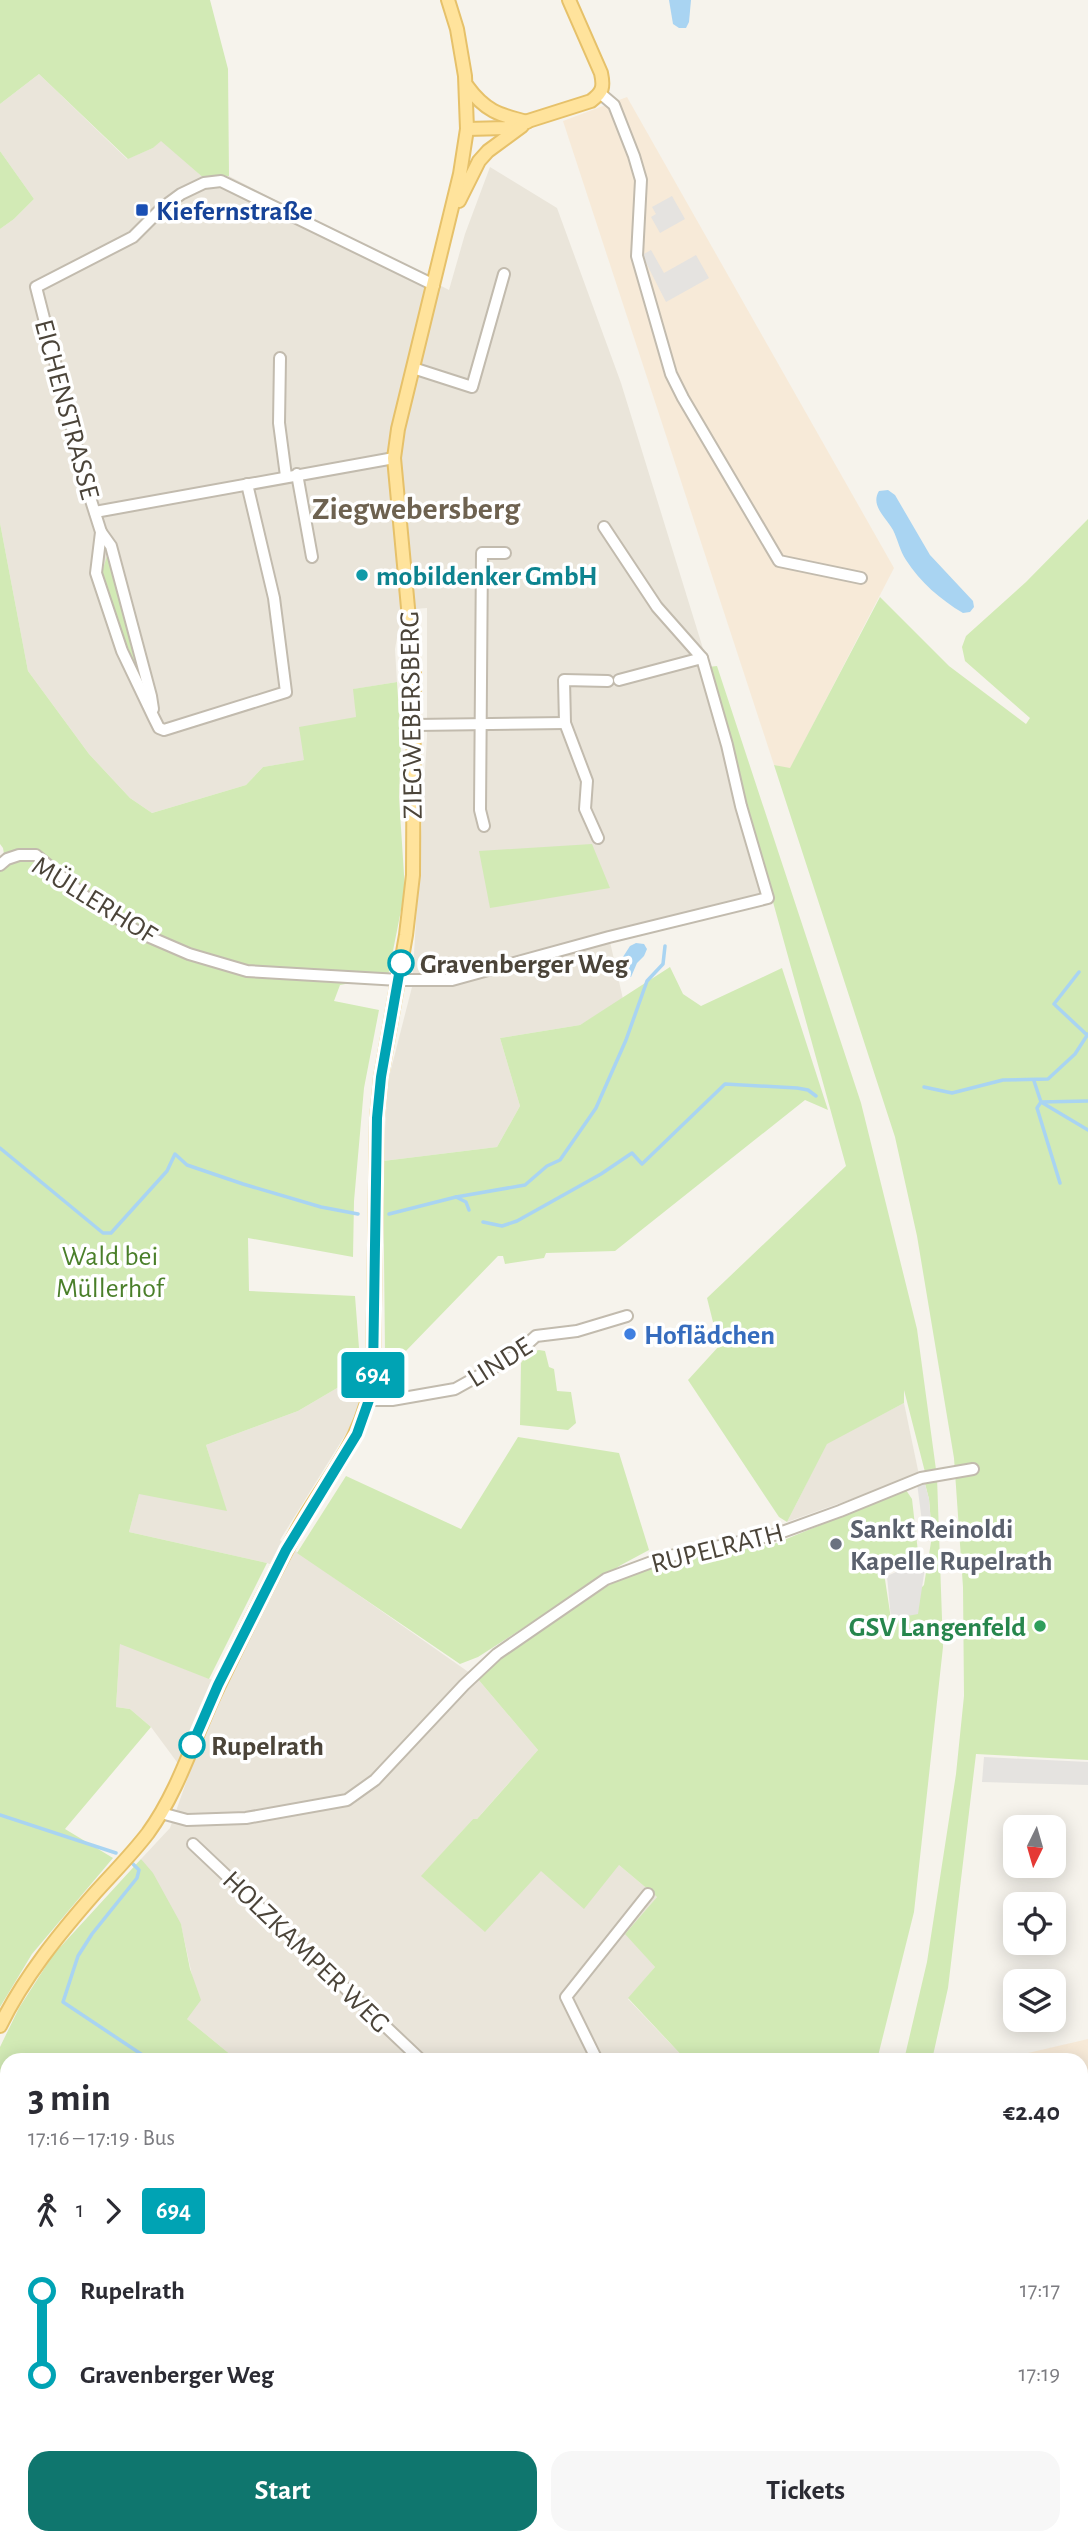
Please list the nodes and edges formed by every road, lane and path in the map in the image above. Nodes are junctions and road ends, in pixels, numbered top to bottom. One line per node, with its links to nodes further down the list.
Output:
1 (448, 0): 3 (main road, ZIEGWEBERSBERG)
2 (569, 0): 4 (main road)
3 (467, 86): 5 (main road); 6 (main road, ZIEGWEBERSBERG)
4 (596, 98): 5 (main road); 20 (street)
5 (528, 122): 6 (main road); 7 (main road)
6 (467, 129): 7 (main road, ZIEGWEBERSBERG)
7 (449, 222): 9 (main road, ZIEGWEBERSBERG)
8 (505, 274): 11 (street)
9 (434, 285): 11 (main road, ZIEGWEBERSBERG); 15 (street, EICHENSTRASSE)
10 (280, 358): 13 (street)
11 (413, 368): 12 (main road, ZIEGWEBERSBERG)
12 (394, 458): 13 (street); 24 (main road, ZIEGWEBERSBERG)
13 (291, 475): 14 (street); 19 (street)
14 (247, 484): 15 (street); 22 (street, EICHENSTRASSE)
15 (95, 512): 17 (street, EICHENSTRASSE)
16 (604, 527): 21 (street)
17 (101, 532): 22 (street, EICHENSTRASSE); 22 (street, EICHENSTRASSE)
18 (505, 553): 25 (street)
19 (312, 557)
20 (861, 578)
21 (702, 658): 23 (street); 29 (street)
22 (154, 718)
23 (565, 723): 25 (street); 27 (street)
24 (415, 724): 25 (street); 29 (main road, ZIEGWEBERSBERG)
25 (480, 724): 26 (street)
26 (484, 826)
27 (598, 838)
28 (0, 865): 29 (street, MÜLLERHOF)
29 (399, 980): 31 (main road, ZIEGWEBERSBERG)
30 (627, 1317): 31 (street, LINDE)
31 (369, 1400): 33 (main road, ZIEGWEBERSBERG)
32 (973, 1469): 33 (street, RUPELRATH)
33 (161, 1813): 36 (main road, ZIEGWEBERSBERG)
34 (193, 1844): 37 (street, HOLZKAMPER WEG)
35 (648, 1894): 38 (street)
36 (0, 2026)
37 (414, 2053)
38 (594, 2053)

